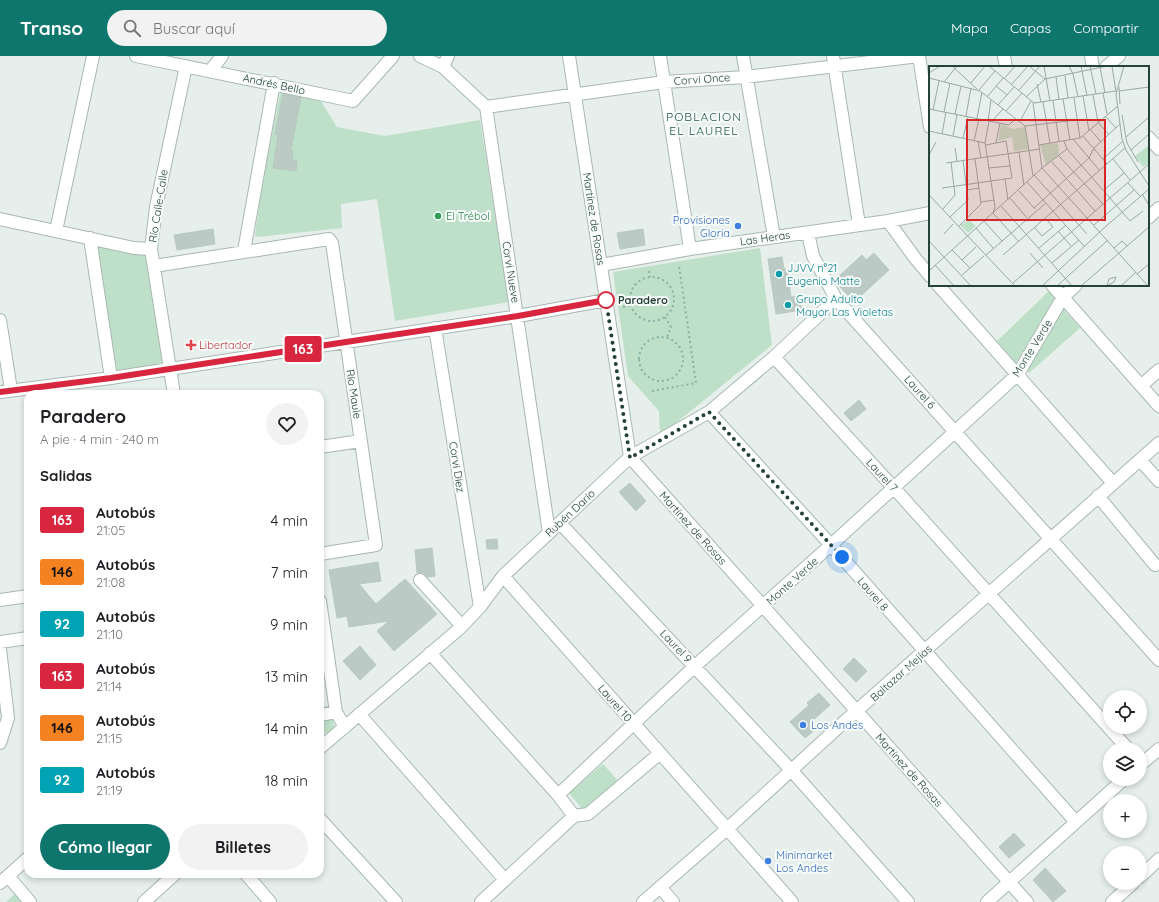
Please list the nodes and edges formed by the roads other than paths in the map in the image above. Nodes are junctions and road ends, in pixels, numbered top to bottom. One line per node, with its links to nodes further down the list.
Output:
1 (93, 56): 35 (street)
2 (136, 56): 13 (street, Andrés Bello)
3 (222, 56): 20 (street)
4 (393, 56): 23 (street, Andrés Bello)
5 (420, 56): 14 (street)
6 (569, 56): 24 (street, Martínez de Rosas)
7 (660, 56): 22 (street)
8 (743, 56): 21 (street)
9 (919, 56): 15 (street, Corvi Once); 26 (street)
10 (1004, 56): 17 (street)
11 (1091, 56): 18 (street)
12 (1119, 56): 19 (street)
13 (171, 59): 16 (street, Andrés Bello)
14 (446, 61): 25 (street)
15 (834, 62): 21 (street, Corvi Once); 34 (street)
16 (186, 66): 20 (street, Andrés Bello); 39 (street, Río Calle-Calle)
17 (1006, 66)
18 (1093, 66)
19 (1107, 66)
20 (210, 71): 23 (street, Andrés Bello)
21 (746, 77): 22 (street, Corvi Once); 37 (street)
22 (664, 82): 24 (street, Corvi Once); 40 (street)
23 (274, 83): 41 (street)
24 (575, 94): 25 (street, Corvi Once); 42 (street, Martínez de Rosas)
25 (486, 107): 51 (street, Corvi Nueve)
26 (929, 121)
27 (1149, 138): 28 (street)
28 (1159, 149)
29 (1159, 208): 31 (street)
30 (929, 213): 33 (street, Las Heras)
31 (1149, 217)
32 (0, 219): 35 (street)
33 (888, 221): 34 (street, Las Heras); 44 (street)
34 (859, 225): 36 (street, Las Heras)
35 (56, 231): 38 (street)
36 (808, 233): 37 (street, Las Heras); 49 (street, Laurel 6)
37 (774, 237): 40 (street, Las Heras)
38 (90, 238): 39 (street); 59 (street)
39 (151, 250): 43 (street, Río Calle-Calle)
40 (690, 250): 42 (street, Las Heras)
41 (244, 251): 43 (street); 54 (street, Río Maule)
42 (601, 265): 50 (street, Martínez de Rosas)
43 (154, 266): 56 (street, Río Calle-Calle)
44 (929, 275)
45 (939, 286): 58 (street)
46 (1053, 286): 48 (street)
47 (1075, 286): 48 (street, Monte Verde)
48 (1063, 297): 58 (street, Monte Verde); 60 (street)
49 (836, 298): 55 (street, Rubén Darío); 68 (street, Laurel 6)
50 (606, 300): 51 (street); 72 (street, Martínez de Rosas)
51 (518, 316): 53 (street); 79 (street, Corvi Nueve)
52 (0, 320): 65 (street)
53 (435, 328): 54 (street); 90 (street, Corvi Diez)
54 (346, 342): 56 (street); 69 (street, Río Maule)
55 (774, 357): 67 (street, Rubén Darío); 76 (street, Laurel 7)
56 (170, 368): 59 (street); 64 (street, Río Calle-Calle)
57 (1159, 370): 60 (street)
58 (1018, 374): 68 (street, Monte Verde); 75 (street)
59 (111, 378): 61 (street)
60 (1142, 385): 66 (street)
61 (63, 389): 63 (street)
62 (24, 390): 65 (street)
63 (34, 390)
64 (173, 390)
65 (5, 391)
66 (1159, 406)
67 (709, 412): 72 (street, Rubén Darío); 81 (street, Laurel 8)
68 (955, 431): 76 (street, Monte Verde); 80 (street, Laurel 6)
69 (362, 442): 71 (street); 82 (street, Río Maule)
70 (1159, 443): 73 (street, Baltazar Mejías)
71 (324, 447)
72 (630, 458): 78 (street, Rubén Darío); 89 (street, Martínez de Rosas)
73 (1140, 460): 74 (street); 75 (street, Baltazar Mejías)
74 (1159, 482)
75 (1113, 483): 77 (street, Baltazar Mejías)
76 (894, 488): 81 (street, Monte Verde); 86 (street, Laurel 7)
77 (1098, 496): 80 (street, Baltazar Mejías); 83 (street)
78 (560, 523): 79 (street, Rubén Darío); 100 (street, Laurel 9)
79 (550, 532): 84 (street, Rubén Darío)
80 (1051, 539): 86 (street, Baltazar Mejías); 95 (street, Laurel 6)
81 (831, 546): 89 (street, Monte Verde); 97 (street, Laurel 8)
82 (324, 553)
83 (1155, 565)
84 (503, 576): 90 (street, Rubén Darío); 105 (street, Laurel 10)
85 (420, 580): 91 (street)
86 (989, 594): 97 (street, Baltazar Mejías); 107 (street, Laurel 7)
87 (24, 597): 88 (street)
88 (0, 600)
89 (763, 606): 100 (street, Monte Verde); 101 (street, Martínez de Rosas)
90 (480, 607): 91 (street, Rubén Darío)
91 (462, 626): 98 (street, Rubén Darío)
92 (324, 629): 102 (street)
93 (24, 639): 94 (street)
94 (0, 642)
95 (1154, 646): 99 (street, Laurel 6)
96 (0, 649): 108 (street)
97 (924, 652): 101 (street, Baltazar Mejías); 117 (street, Laurel 8)
98 (430, 653): 104 (street, Rubén Darío); 115 (street)
99 (1159, 660)
100 (695, 666): 105 (street, Monte Verde); 113 (street, Laurel 9)
101 (857, 711): 113 (street, Baltazar Mejías); 127 (street, Martínez de Rosas)
102 (336, 712): 103 (street); 106 (street)
103 (324, 714)
104 (359, 714): 106 (street, Rubén Darío); 126 (street)
105 (632, 723): 111 (street, Laurel 10); 115 (street, Monte Verde)
106 (345, 727): 109 (street, Rubén Darío)
107 (1122, 742)
108 (0, 743)
109 (324, 745)
110 (1159, 749): 112 (street)
111 (659, 754): 116 (street); 119 (street, Laurel 10)
112 (1147, 758)
113 (792, 771): 119 (street, Baltazar Mejías); 138 (street, Laurel 9)
114 (1116, 786): 117 (street)
115 (558, 795): 116 (street)
116 (574, 816): 126 (street)
117 (1075, 821): 127 (street)
118 (324, 823): 133 (street)
119 (727, 829): 128 (street, Baltazar Mejías); 137 (street, Laurel 10)
120 (1159, 859): 122 (street)
121 (24, 862): 125 (street)
122 (1147, 870)
123 (171, 878): 131 (street)
124 (249, 878): 132 (street)
125 (4, 879): 130 (street)
126 (505, 880): 134 (street)
127 (1009, 881): 139 (street); 140 (street, Martínez de Rosas)
128 (660, 887): 135 (street, Baltazar Mejías); 136 (street)
129 (1125, 890): 141 (street)
130 (30, 902)
131 (144, 902)
132 (270, 902)
133 (396, 902)
134 (481, 902)
135 (642, 902)
136 (674, 902)
137 (792, 902)
138 (908, 902)
139 (987, 902)
140 (1027, 902)
141 (1112, 902)

